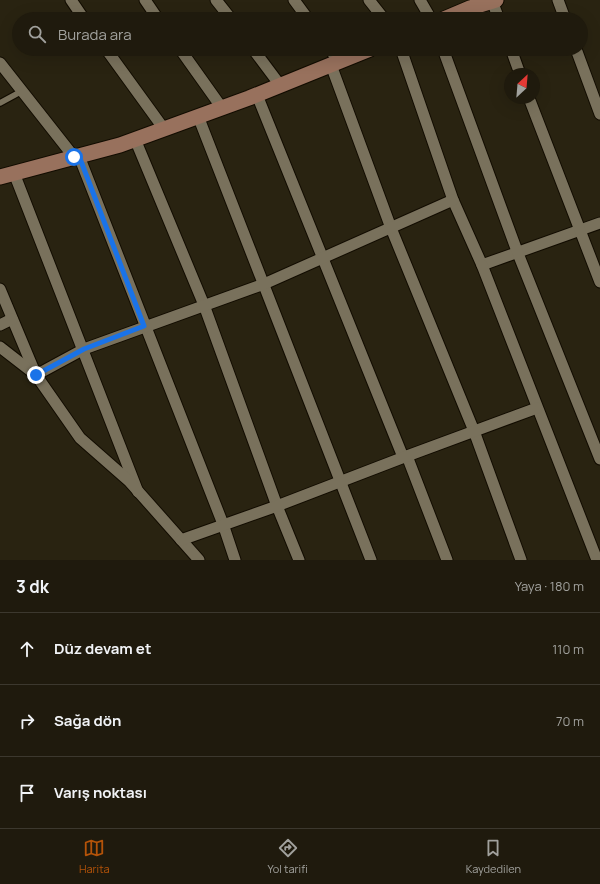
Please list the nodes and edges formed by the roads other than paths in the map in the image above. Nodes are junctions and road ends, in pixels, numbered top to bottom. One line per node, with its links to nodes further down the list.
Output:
1 (70, 0): 9 (street)
2 (145, 0): 10 (street)
3 (216, 0): 11 (street)
4 (294, 0): 12 (street)
5 (369, 0): 13 (street)
6 (420, 0): 14 (street)
7 (558, 0): 17 (street)
8 (494, 1): 15 (main road); 16 (street)
9 (79, 12)
10 (153, 12)
11 (225, 12)
12 (303, 12)
13 (378, 12)
14 (427, 12)
15 (461, 12)
16 (497, 12)
17 (562, 12)
18 (111, 56): 38 (street)
19 (185, 56): 35 (street)
20 (258, 56): 30 (street)
21 (332, 56): 28 (street)
22 (352, 56): 28 (main road)
23 (403, 56): 42 (street)
24 (446, 56): 46 (street)
25 (513, 56): 29 (street)
26 (579, 56): 36 (street)
27 (0, 63): 31 (street)
28 (335, 63): 30 (main road); 44 (street)
29 (518, 68)
30 (280, 86): 32 (main road)
31 (22, 91): 33 (lane); 40 (street)
32 (257, 95): 35 (main road); 47 (street)
33 (0, 103)
34 (532, 104): 45 (street)
35 (222, 108): 37 (main road)
36 (600, 114)
37 (198, 116): 38 (main road); 50 (street)
38 (164, 129): 39 (main road)
39 (135, 139): 40 (main road); 52 (street)
40 (76, 157): 41 (main road); 55 (street)
41 (7, 175): 57 (street)
42 (453, 200): 44 (street); 48 (street)
43 (600, 222): 45 (street)
44 (391, 228): 47 (street); 60 (street)
45 (580, 229): 46 (street); 49 (street)
46 (517, 251): 48 (street); 62 (street)
47 (323, 258): 50 (street); 61 (street)
48 (482, 265): 59 (street)
49 (600, 282)
50 (264, 284): 52 (street); 63 (street)
51 (0, 289): 53 (street)
52 (204, 305): 55 (street); 65 (street)
53 (12, 320): 54 (street); 58 (street)
54 (0, 325)
55 (144, 326): 57 (street); 66 (street)
56 (0, 347): 58 (street)
57 (84, 349): 58 (street); 64 (street)
58 (36, 375): 64 (street)
59 (537, 408): 60 (street); 74 (street)
60 (474, 431): 61 (street); 73 (street)
61 (405, 456): 63 (street); 72 (street)
62 (600, 459)
63 (340, 481): 65 (street); 71 (street)
64 (138, 492): 67 (street)
65 (277, 506): 66 (street); 70 (street)
66 (223, 524): 67 (street); 69 (street)
67 (181, 540): 68 (street)
68 (199, 560)
69 (235, 560)
70 (299, 560)
71 (371, 560)
72 (447, 560)
73 (521, 560)
74 (597, 560)

